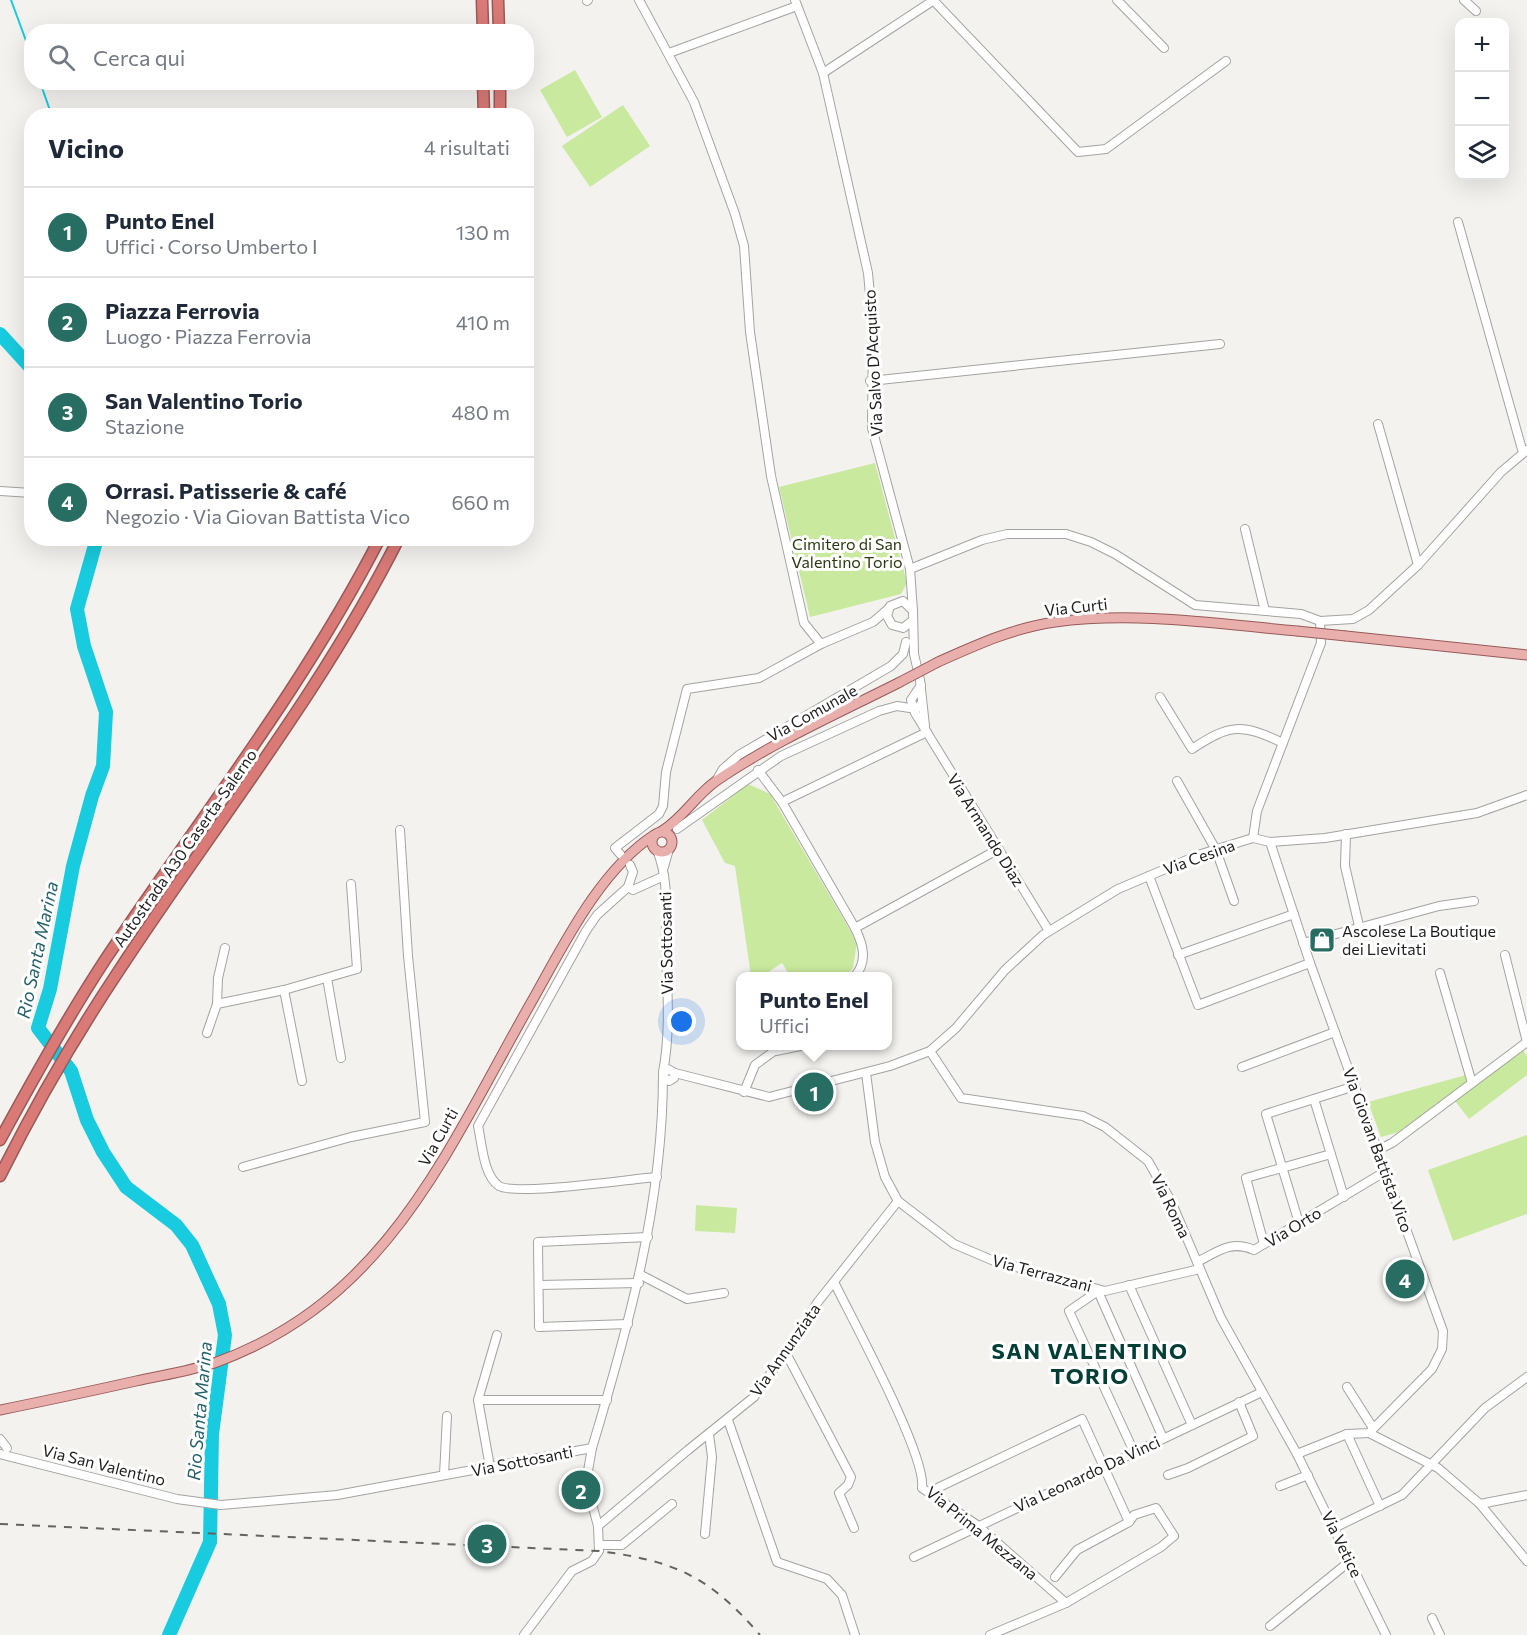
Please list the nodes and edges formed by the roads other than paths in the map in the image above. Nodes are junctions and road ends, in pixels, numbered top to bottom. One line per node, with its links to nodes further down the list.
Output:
1 (482, 0): 9 (highway)
2 (498, 0): 10 (highway)
3 (639, 0): 12 (street)
4 (934, 0): 13 (street); 14 (street)
5 (1117, 0): 11 (street)
6 (1464, 0): 8 (street)
7 (796, 3): 12 (street); 14 (street, Via Salvo D'Acquisto)
8 (1476, 11)
9 (483, 24)
10 (499, 24)
11 (1164, 48)
12 (669, 53): 41 (street)
13 (1226, 62)
14 (823, 73): 21 (street, Via Salvo D'Acquisto)
15 (483, 90): 17 (highway)
16 (500, 90): 18 (highway)
17 (484, 108)
18 (500, 108)
19 (1458, 222): 23 (street)
20 (1220, 344): 21 (street)
21 (870, 381): 30 (street, Via Salvo D'Acquisto)
22 (1378, 424): 29 (street)
23 (1525, 452): 29 (street)
24 (0, 491): 25 (street)
25 (24, 492)
26 (1245, 529): 35 (street)
27 (376, 546): 104 (highway, Autostrada A30 Caserta-Salerno)
28 (395, 546): 110 (highway, Autostrada A30 Caserta-Salerno)
29 (1418, 565): 37 (street)
30 (910, 569): 31 (street, Via Salvo D'Acquisto); 35 (street)
31 (912, 588): 32 (street); 34 (street, Via Salvo D'Acquisto)
32 (899, 601): 33 (street); 34 (street)
33 (888, 609): 38 (street); 39 (street)
34 (913, 611): 36 (street)
35 (1264, 611): 37 (street)
36 (912, 621): 39 (street); 42 (street)
37 (1320, 621): 49 (street)
38 (873, 622): 39 (street); 41 (street)
39 (893, 625): 40 (street)
40 (906, 642): 42 (street); 52 (street, Via Comunale)
41 (821, 644): 67 (street)
42 (914, 654): 44 (street, Via Armando Diaz)
43 (1527, 655): 52 (main road, Via Curti, bridge)
44 (921, 685): 46 (street, Via Armando Diaz); 47 (street)
45 (1160, 697): 49 (street)
46 (922, 703): 47 (street); 48 (street, Via Armando Diaz)
47 (913, 709): 48 (street, Via Armando Diaz); 50 (street)
48 (926, 730): 54 (street); 65 (street, Via Armando Diaz)
49 (1283, 743): 60 (street)
50 (758, 770): 54 (street); 56 (street)
51 (1177, 781): 66 (street)
52 (715, 782): 55 (main road, Via Curti)
53 (1527, 795): 59 (street, Via Cesina)
54 (782, 802): 77 (street)
55 (680, 818): 56 (main road, Via Curti); 58 (main road, Via Curti)
56 (677, 829): 62 (main road, Via Curti)
57 (400, 830): 107 (street)
58 (658, 833): 62 (main road); 63 (main road); 64 (main road, Via Curti)
59 (1346, 834): 61 (street, Via Cesina); 76 (street)
60 (1253, 838): 61 (street, Via Cesina); 66 (street, Via Cesina)
61 (1270, 842): 75 (street, Via Giovan Battista Vico)
62 (671, 845): 63 (main road); 69 (street, Via Sottosanti)
63 (656, 849): 64 (main road); 69 (street, Via Sottosanti)
64 (636, 850): 134 (main road, Via Curti)
65 (997, 850): 77 (street); 78 (street, Via Armando Diaz)
66 (1216, 850): 70 (street, Via Cesina); 73 (street)
67 (621, 855)
68 (630, 865): 72 (street)
69 (664, 872): 72 (street); 98 (street, Via Sottosanti)
70 (1149, 876): 78 (street, Via Cesina); 81 (street)
71 (351, 884): 86 (street)
72 (628, 887): 111 (street)
73 (1234, 901)
74 (1474, 901): 76 (street)
75 (1294, 914): 79 (street, Via Giovan Battista Vico); 81 (street)
76 (1359, 926): 79 (street)
77 (855, 928): 84 (street)
78 (1050, 930): 93 (street, Via Cesina)
79 (1303, 942): 83 (street, Via Giovan Battista Vico)
80 (225, 948): 88 (street)
81 (1178, 955): 83 (street)
82 (1505, 955): 100 (street)
83 (1310, 963): 89 (street, Via Giovan Battista Vico)
84 (859, 972)
85 (1440, 973): 100 (street)
86 (327, 978): 87 (street); 95 (street)
87 (284, 990): 88 (street); 99 (street)
88 (217, 1004): 90 (street)
89 (1335, 1032): 96 (street); 101 (street, Via Giovan Battista Vico)
90 (207, 1033)
91 (775, 1050): 94 (street)
92 (781, 1050): 94 (street)
93 (930, 1051): 97 (street); 117 (street, Via Roma)
94 (772, 1052): 102 (street)
95 (341, 1058)
96 (1242, 1067)
97 (866, 1073): 102 (street); 113 (street)
98 (669, 1075): 102 (street); 111 (street, Via Sottosanti)
99 (302, 1081)
100 (1472, 1083): 105 (street)
101 (1355, 1086): 103 (street); 105 (street, Via Giovan Battista Vico)
102 (744, 1092)
103 (1314, 1099): 106 (street); 108 (street)
104 (0, 1140)
105 (1378, 1150): 109 (street, Via Giovan Battista Vico)
106 (1331, 1154): 108 (street); 112 (street)
107 (243, 1167)
108 (1283, 1168): 114 (street); 116 (street)
109 (1386, 1171): 112 (street, Via Orto); 138 (street, Via Giovan Battista Vico)
110 (0, 1176)
111 (657, 1177): 115 (street, Via Sottosanti)
112 (1344, 1197): 114 (street, Via Orto)
113 (898, 1201): 119 (street, Via Annunziata); 123 (street, Via Terrazzani)
114 (1299, 1223): 116 (street, Via Orto)
115 (648, 1238): 118 (street, Via Sottosanti); 120 (street)
116 (1264, 1244): 117 (street, Via Orto)
117 (1199, 1265): 122 (street, Via Terrazzani); 130 (street, Via Roma)
118 (641, 1275): 121 (street, Via Sottosanti); 124 (street)
119 (834, 1282): 127 (street, Via Annunziata); 155 (street, Via Prima Mezzana)
120 (539, 1284): 121 (street); 125 (street)
121 (639, 1284): 125 (street, Via Sottosanti)
122 (1129, 1285): 123 (street, Via Terrazzani); 137 (street)
123 (1097, 1289): 142 (street); 145 (street)
124 (724, 1293)
125 (628, 1324): 132 (street, Via Sottosanti)
126 (497, 1335): 131 (street)
127 (786, 1353): 136 (street, Via Annunziata); 164 (street)
128 (1527, 1377): 148 (street)
129 (1347, 1387): 138 (street)
130 (1262, 1392): 133 (street, Via Leonardo Da Vinci); 147 (street, Via Vetice)
131 (478, 1400): 132 (street); 150 (street)
132 (607, 1400): 144 (street, Via Sottosanti)
133 (1239, 1402): 137 (street, Via Leonardo Da Vinci); 152 (street)
134 (0, 1410)
135 (447, 1416): 151 (street)
136 (728, 1419): 139 (street, Via Annunziata); 177 (street)
137 (1192, 1425): 142 (street, Via Leonardo Da Vinci)
138 (1371, 1431): 140 (street); 148 (street)
139 (709, 1434): 163 (street, Via Annunziata); 166 (street)
140 (1347, 1434): 147 (street); 160 (street)
141 (0, 1438): 143 (street)
142 (1163, 1438): 145 (street, Via Leonardo Da Vinci)
143 (7, 1448)
144 (592, 1448): 150 (street, Via Sottosanti); 163 (street)
145 (1134, 1452): 149 (street, Via Leonardo Da Vinci)
146 (0, 1454): 157 (street, Via San Valentino)
147 (1297, 1454): 153 (street, Via Vetice)
148 (1431, 1465): 159 (street); 160 (street)
149 (1103, 1466): 155 (street); 161 (street); 162 (street, Via Leonardo Da Vinci)
150 (490, 1467): 151 (street, Via Sottosanti)
151 (444, 1475): 157 (street, Via Sottosanti)
152 (1168, 1475)
153 (1308, 1475): 154 (street); 165 (street, Via Vetice)
154 (1280, 1486)
155 (929, 1492): 162 (street, Via Prima Mezzana)
156 (1527, 1495): 159 (street)
157 (201, 1503)
158 (672, 1504): 167 (street)
159 (1480, 1504): 170 (street)
160 (1380, 1506): 165 (street)
161 (1129, 1522): 171 (street); 172 (street)
162 (977, 1525): 168 (street, Via Leonardo Da Vinci); 172 (street, Via Prima Mezzana)
163 (598, 1526): 167 (street)
164 (854, 1528)
165 (1334, 1528): 169 (street, Via Vetice)
166 (705, 1534)
167 (600, 1548): 176 (street)
168 (914, 1557)
169 (1350, 1561): 174 (street); 175 (street, Via Vetice)
170 (1527, 1561)
171 (1055, 1577)
172 (1066, 1603): 178 (street)
173 (1432, 1618): 179 (street)
174 (1270, 1626)
175 (1384, 1634)
176 (524, 1635)
177 (855, 1635)
178 (990, 1635)
179 (1440, 1635)

